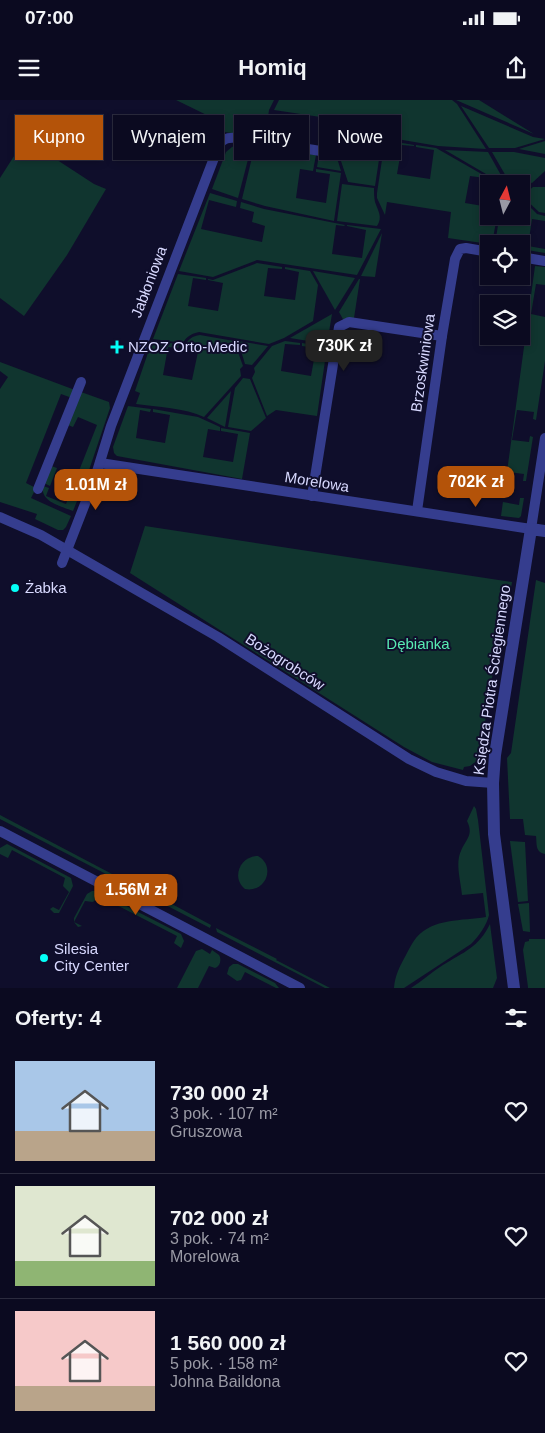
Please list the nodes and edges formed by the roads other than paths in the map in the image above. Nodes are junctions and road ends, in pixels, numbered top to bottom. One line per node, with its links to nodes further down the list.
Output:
1 (319, 151): 8 (street, Jabłoniowa)
2 (480, 250): 5 (street, Brzoskwiniowa)
3 (530, 258): 4 (street)
4 (545, 261)
5 (442, 336): 10 (street); 11 (street, Brzoskwiniowa)
6 (81, 382): 9 (street)
7 (545, 438): 13 (street, Księdza Piotra Ściegiennego)
8 (100, 463): 10 (street, Morelowa); 15 (street, Jabłoniowa)
9 (38, 489)
10 (312, 496): 11 (street, Morelowa)
11 (417, 511): 13 (street, Morelowa)
12 (0, 517): 15 (street, Bożogrobców)
13 (531, 529): 14 (street); 17 (street, Księdza Piotra Ściegiennego)
14 (545, 531)
15 (67, 550): 16 (street); 17 (street, Bożogrobców)
16 (62, 563)
17 (493, 783): 20 (street, Księdza Piotra Ściegiennego)
18 (0, 831): 19 (street)
19 (300, 988)
20 (514, 988)

